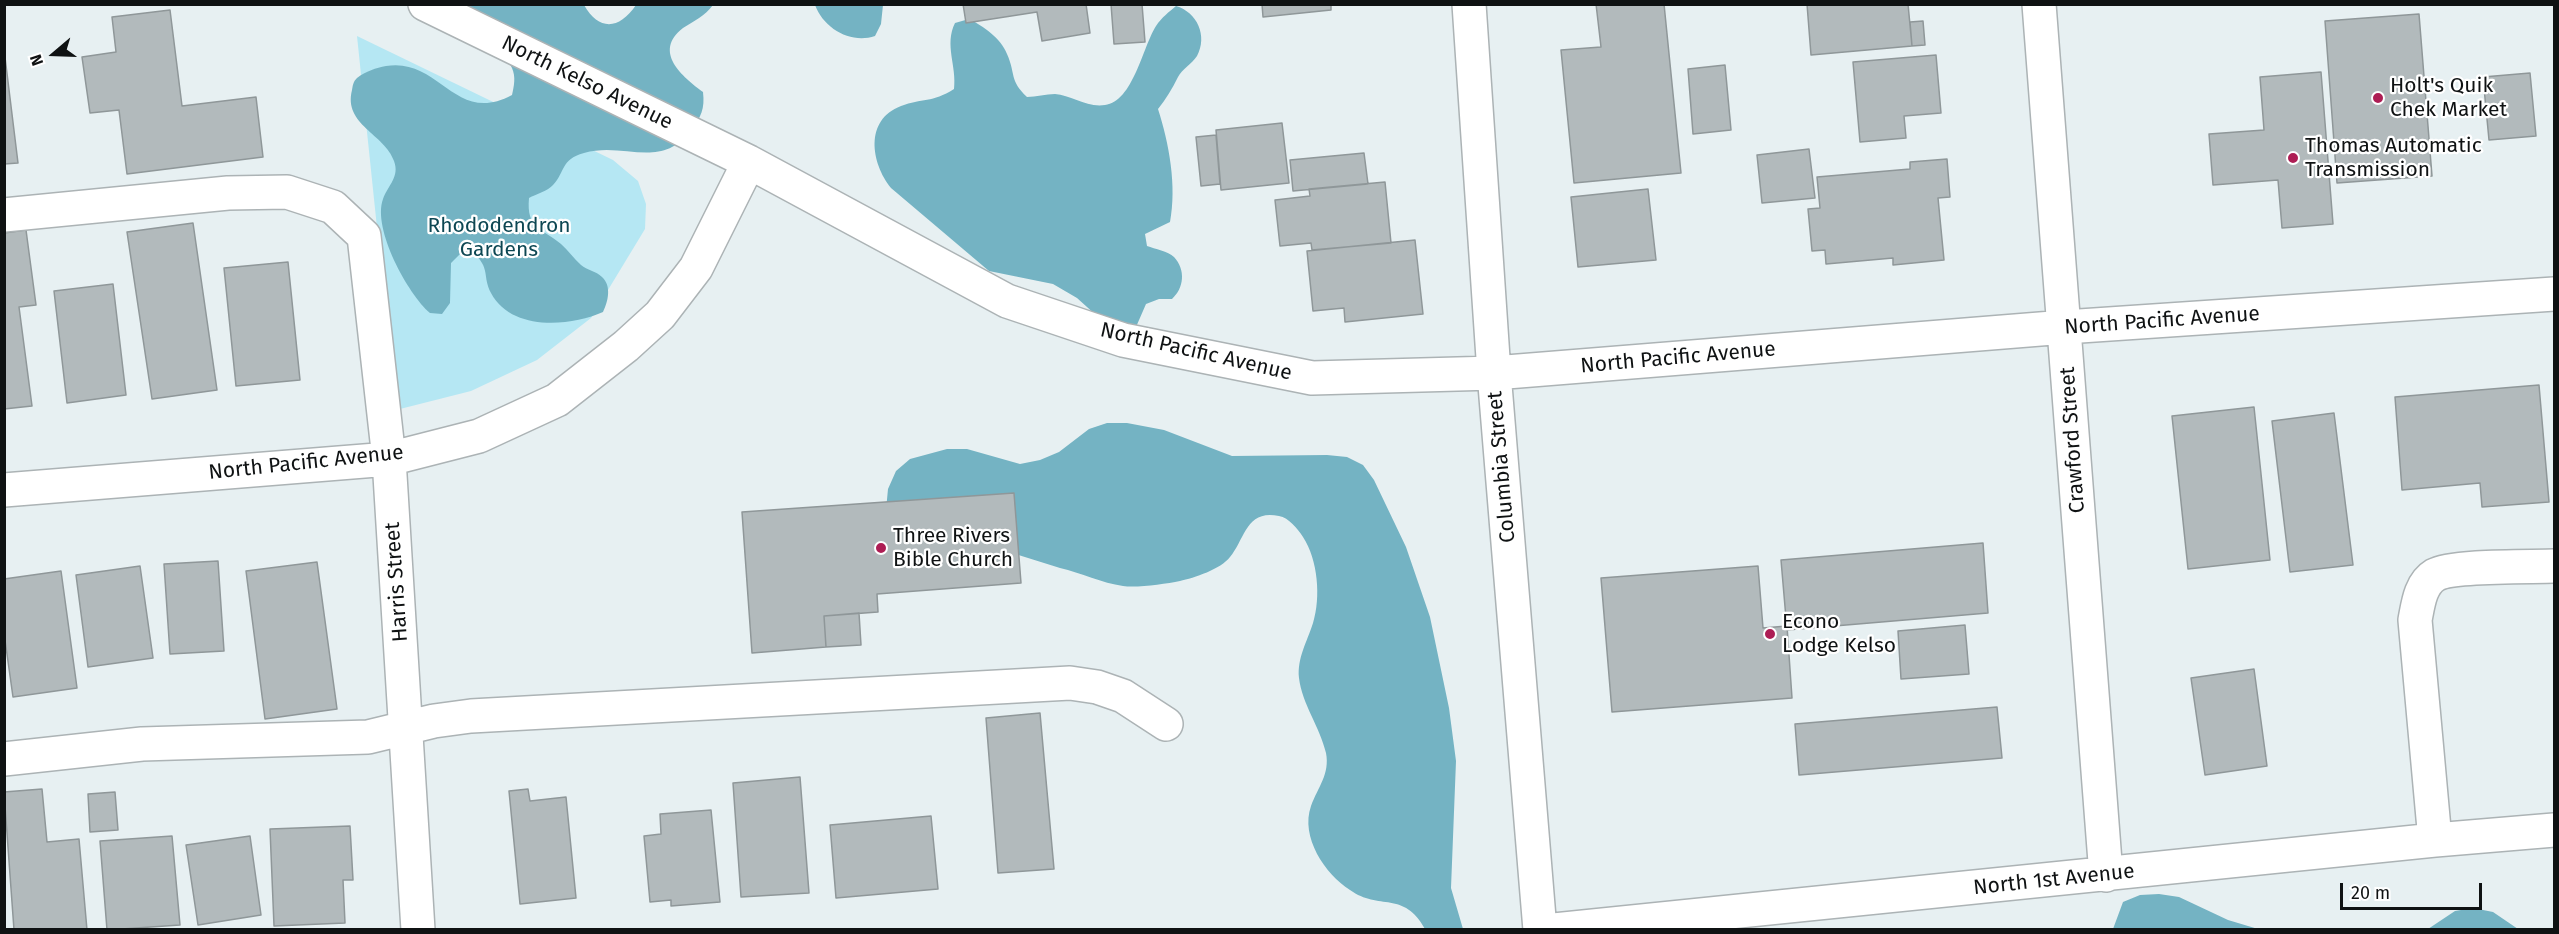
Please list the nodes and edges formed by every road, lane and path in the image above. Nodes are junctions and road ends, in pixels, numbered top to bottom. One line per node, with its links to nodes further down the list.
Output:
1 (425, 4): 4 (street, North Kelso Avenue)
2 (1469, 4): 8 (street, Columbia Street)
3 (2038, 4): 7 (street, Crawford Street)
4 (748, 162): 8 (street, North Pacific Avenue); 9 (street, North Pacific Avenue)
5 (4, 215): 9 (street, Harris Street)
6 (2554, 294): 7 (street, North Pacific Avenue)
7 (2065, 327): 8 (street, North Pacific Avenue); 17 (street, Crawford Street)
8 (1494, 373): 19 (street, Columbia Street)
9 (389, 459): 10 (street, North Pacific Avenue); 13 (street, Harris Street)
10 (4, 490)
11 (2554, 566): 16 (street)
12 (1166, 724): 13 (street)
13 (406, 729): 14 (street); 18 (street, Harris Street)
14 (4, 759)
15 (2554, 830): 16 (street, North 1st Avenue)
16 (2435, 840): 17 (street, North 1st Avenue)
17 (2106, 875): 20 (street, North 1st Avenue)
18 (418, 930)
19 (1540, 930)
20 (1554, 930)

